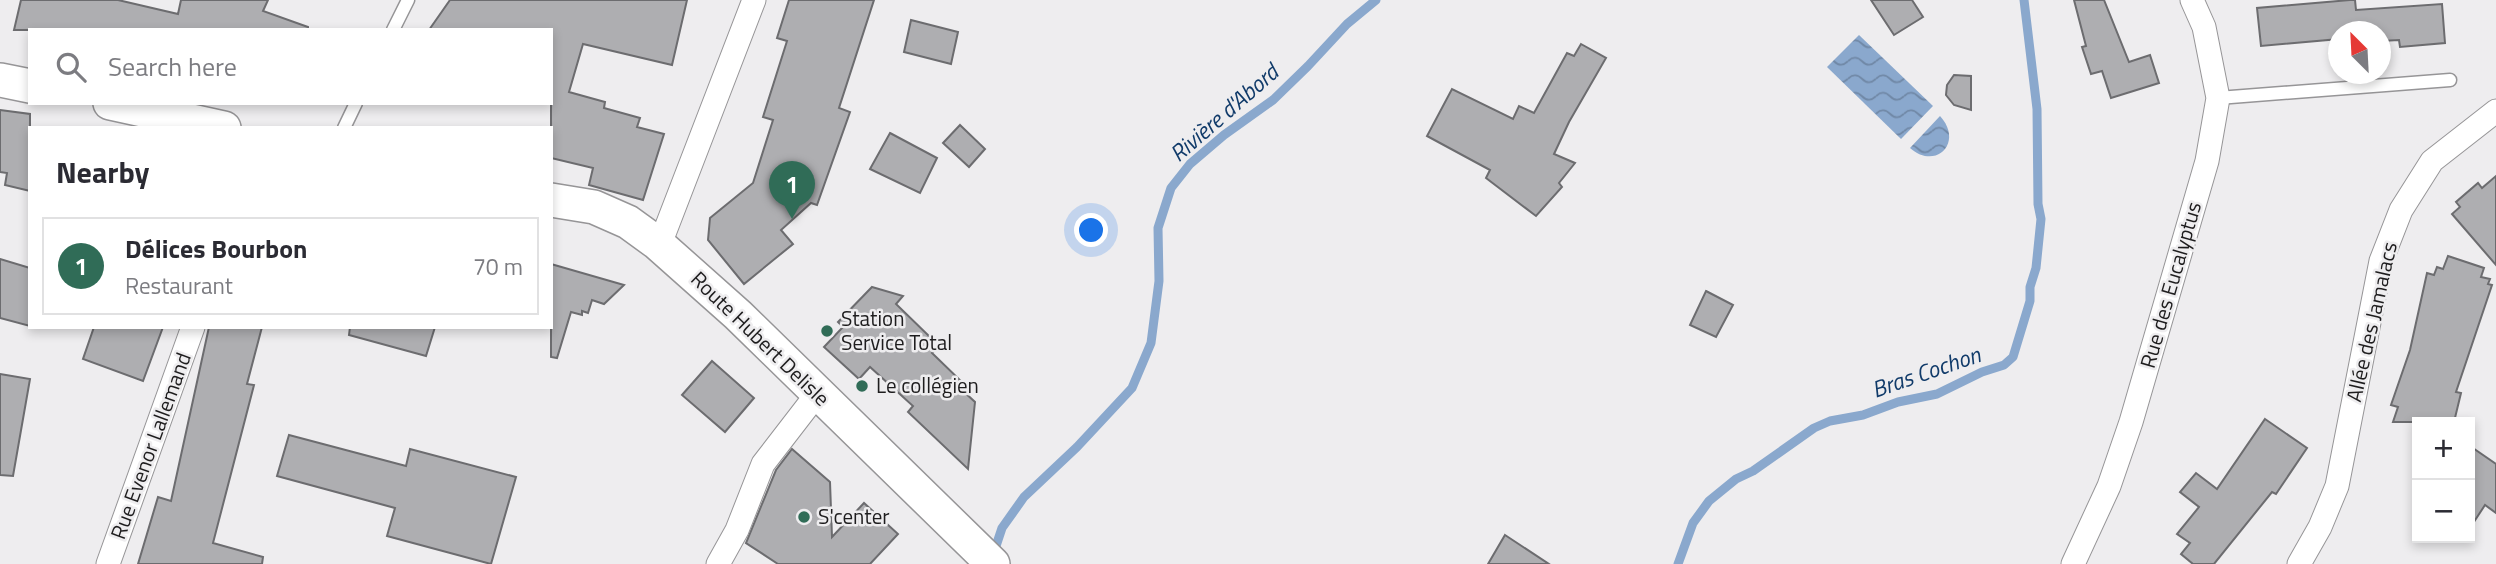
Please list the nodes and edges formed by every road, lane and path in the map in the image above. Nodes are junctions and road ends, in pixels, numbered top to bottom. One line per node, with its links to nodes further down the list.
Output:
1 (407, 0): 4 (lane)
2 (754, 0): 15 (street)
3 (2192, 0): 8 (street, Rue des Eucalyptus)
4 (394, 28)
5 (0, 79): 7 (main road)
6 (2449, 80): 8 (lane)
7 (28, 86)
8 (2218, 98): 21 (street, Rue des Eucalyptus)
9 (119, 105): 12 (main road)
10 (355, 105): 13 (lane)
11 (2496, 111): 22 (street, Allée des Jamalacs)
12 (215, 126)
13 (345, 126)
14 (553, 200): 15 (main road, Route Hubert Delisle)
15 (657, 243): 17 (main road, Route Hubert Delisle)
16 (192, 329): 18 (street, Rue Evenor Lallemand)
17 (817, 394): 19 (street); 20 (main road, Route Hubert Delisle)
18 (108, 564)
19 (718, 564)
20 (993, 564)
21 (2073, 564)
22 (2299, 564)

